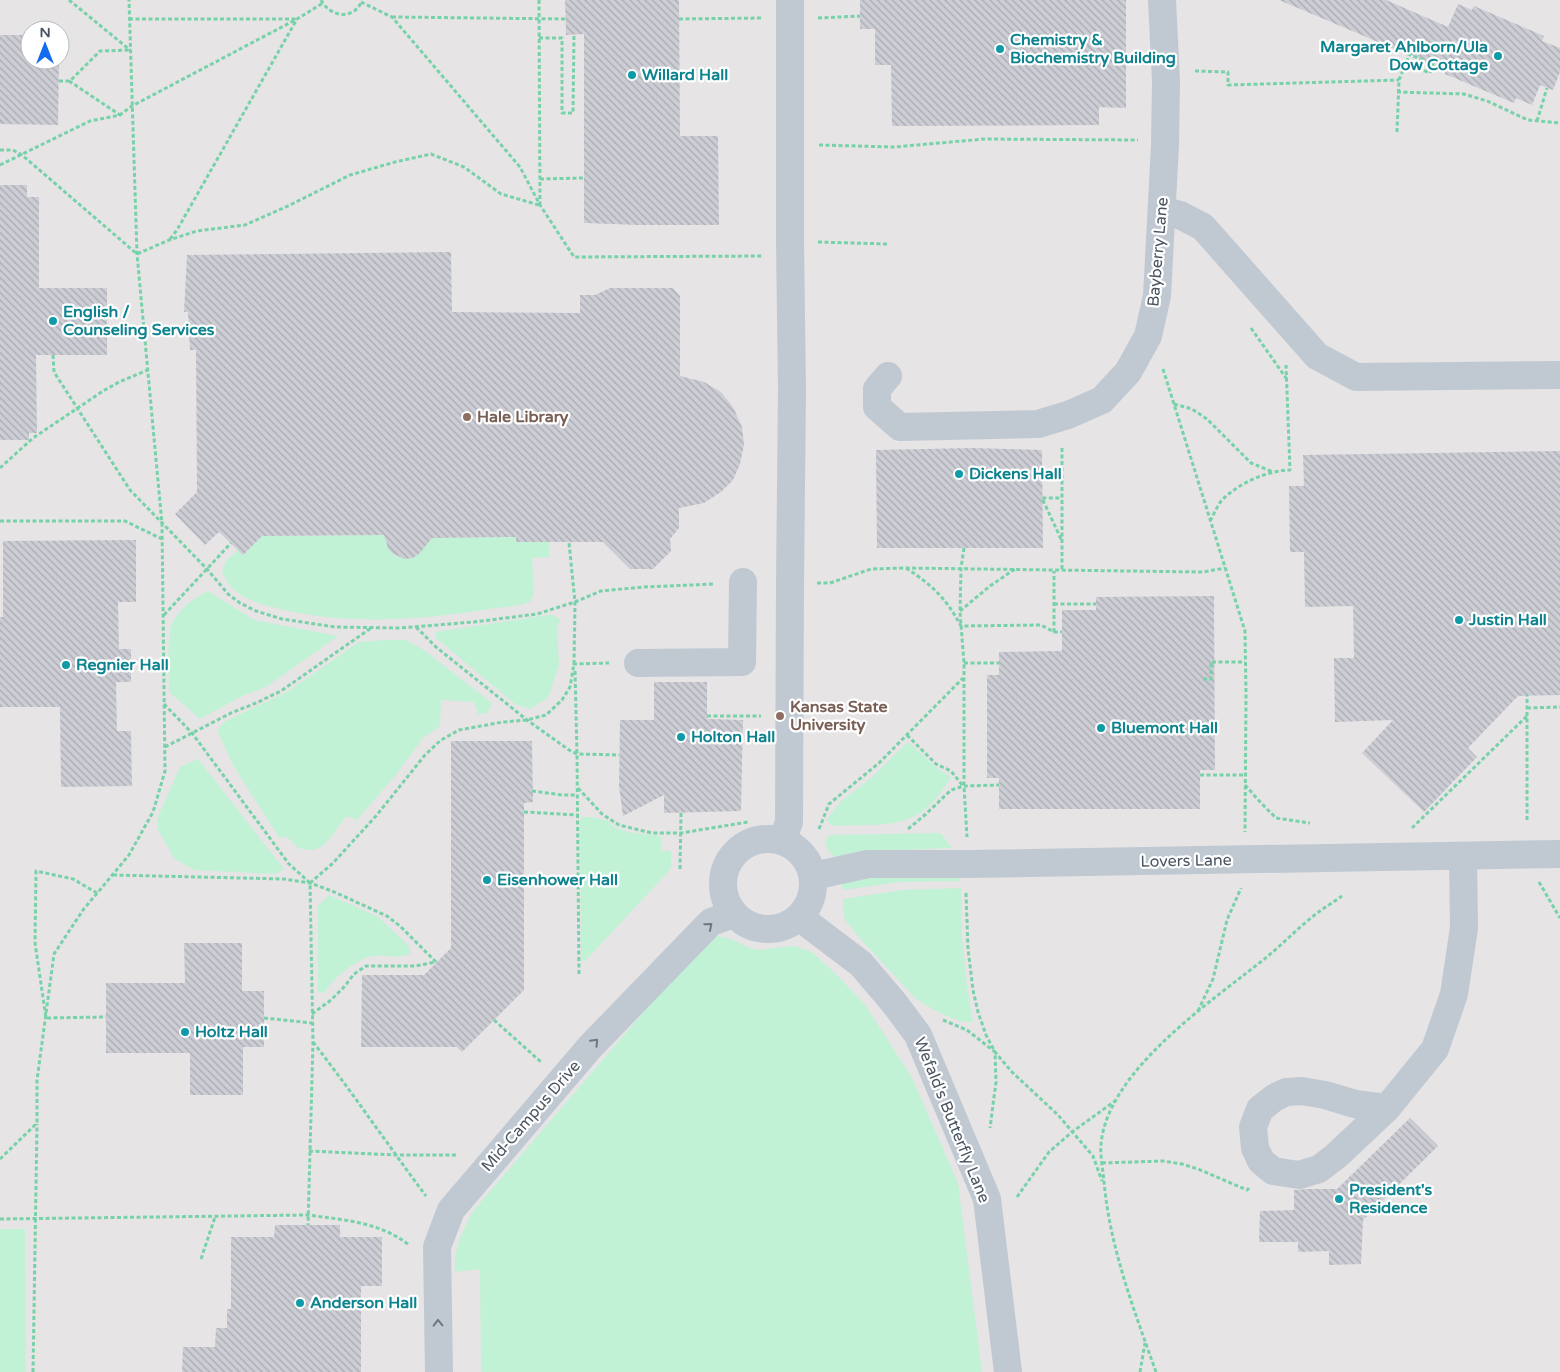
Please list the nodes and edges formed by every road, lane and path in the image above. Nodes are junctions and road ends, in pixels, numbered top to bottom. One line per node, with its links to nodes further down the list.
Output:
1 (69, 0): 18 (path)
2 (129, 0): 10 (path)
3 (539, 0): 12 (path)
4 (790, 0): 33 (street)
5 (1162, 0): 40 (street, Bayberry Lane)
6 (362, 1): 7 (path); 8 (path)
7 (322, 2): 11 (path)
8 (392, 17): 12 (path); 39 (path)
9 (750, 18): 14 (path)
10 (130, 19): 11 (path); 18 (path)
11 (297, 19): 27 (path); 41 (path)
12 (539, 19): 13 (path); 16 (path)
13 (566, 19)
14 (679, 19)
15 (574, 35): 16 (path)
16 (539, 38): 38 (path)
17 (1412, 48): 19 (path)
18 (131, 50): 24 (path); 27 (path)
19 (1409, 54): 20 (path); 20 (path)
20 (1406, 63): 22 (path)
21 (1189, 71): 22 (path)
22 (1399, 80): 26 (path)
23 (58, 81): 24 (path)
24 (70, 81): 28 (path)
25 (1547, 88): 29 (path)
26 (1397, 92): 29 (path); 31 (path)
27 (132, 106): 28 (path); 44 (path)
28 (120, 115): 35 (path)
29 (1536, 121): 30 (path)
30 (1560, 123)
31 (1397, 132)
32 (1140, 140): 33 (path)
33 (790, 144): 42 (street)
34 (0, 150): 35 (path)
35 (22, 155): 36 (path); 44 (path)
36 (0, 165)
37 (584, 178): 38 (path)
38 (540, 179): 39 (path)
39 (540, 205): 41 (path); 42 (path)
40 (1162, 210): 48 (street); 49 (street, Bayberry Lane)
41 (169, 240): 44 (path)
42 (790, 243): 43 (path); 73 (street)
43 (887, 244)
44 (137, 254): 47 (path)
45 (53, 355): 52 (path)
46 (1163, 369): 51 (path)
47 (148, 370): 52 (path); 59 (path)
48 (1560, 375)
49 (888, 376)
50 (1288, 380): 55 (path)
51 (1174, 404): 55 (path); 58 (path)
52 (77, 408): 54 (path); 59 (path)
53 (1062, 442): 56 (path)
54 (0, 468)
55 (1274, 472): 58 (path)
56 (1062, 498): 61 (path); 61 (path)
57 (0, 521): 60 (path)
58 (1210, 521): 67 (path)
59 (162, 524): 60 (path); 68 (path)
60 (162, 539): 78 (path)
61 (1062, 540): 71 (path)
62 (231, 543): 68 (path)
63 (569, 543): 74 (path)
64 (964, 548): 66 (path)
65 (905, 568): 66 (path); 73 (path); 79 (path)
66 (961, 568): 69 (path); 77 (path)
67 (1225, 568): 71 (path); 84 (path)
68 (207, 569): 78 (path); 81 (path)
69 (1015, 569): 70 (path); 77 (path)
70 (1054, 570): 71 (path); 75 (path)
71 (1062, 570)
72 (742, 582): 74 (path); 85 (street)
73 (790, 584): 96 (street)
74 (575, 602): 80 (path); 87 (path)
75 (1054, 604): 76 (path); 82 (path)
76 (1096, 604)
77 (960, 612): 79 (path)
78 (163, 615): 92 (path)
79 (961, 626): 82 (path); 86 (path)
80 (415, 627): 81 (path); 98 (path)
81 (372, 628): 99 (path)
82 (1054, 632): 83 (path)
83 (1062, 632)
84 (1245, 662): 90 (path); 105 (path)
85 (638, 663): 87 (path)
86 (964, 663): 88 (path); 89 (path)
87 (574, 664): 98 (path); 102 (path)
88 (999, 664)
89 (963, 677): 100 (path); 108 (path)
90 (1203, 679)
91 (1527, 696): 94 (path)
92 (164, 704): 99 (path); 101 (path)
93 (1560, 707): 94 (path)
94 (1527, 708): 97 (path)
95 (707, 716): 96 (path)
96 (789, 716): 123 (street)
97 (1527, 716): 115 (path); 119 (path)
98 (527, 720): 102 (path); 131 (path)
99 (192, 733): 101 (path); 131 (path)
100 (907, 735): 108 (path); 120 (path)
101 (165, 747): 128 (path)
102 (577, 754): 103 (path); 109 (path)
103 (619, 754)
104 (1200, 775): 105 (path)
105 (1245, 775): 106 (path)
106 (1245, 784): 117 (path); 122 (path)
107 (999, 785): 108 (path)
108 (964, 786): 118 (path); 124 (path)
109 (577, 788): 111 (path); 121 (path)
110 (532, 791): 111 (path)
111 (577, 795): 114 (path)
112 (524, 812): 114 (path)
113 (681, 813): 121 (path)
114 (578, 815): 139 (path)
115 (1527, 820)
116 (748, 822): 121 (path)
117 (1310, 823)
118 (908, 829)
119 (1411, 829)
120 (819, 830)
121 (681, 833): 127 (path)
122 (1245, 835)
123 (782, 841): 129 (street); 136 (street)
124 (968, 846)
125 (1560, 854): 126 (street, Lovers Lane)
126 (1463, 856): 129 (street, Lovers Lane); 152 (street)
127 (680, 869)
128 (113, 875): 131 (path); 134 (path)
129 (813, 876): 137 (street)
130 (1538, 880): 138 (path)
131 (310, 883): 141 (path); 141 (path)
132 (966, 886): 149 (path)
133 (1242, 886): 140 (path)
134 (97, 893): 143 (path); 143 (path)
135 (1342, 896): 140 (path)
136 (734, 914): 137 (street); 174 (street, Mid-Campus Drive, one-way to 136)
137 (799, 916): 175 (street, Wefald's Butterfly Lane)
138 (1560, 918)
139 (579, 976)
140 (1198, 1011): 151 (path)
141 (312, 1014): 147 (path)
142 (106, 1016): 143 (path)
143 (46, 1018): 153 (path)
144 (264, 1018): 147 (path)
145 (938, 1019): 149 (path)
146 (494, 1020): 150 (path)
147 (312, 1023): 148 (path)
148 (313, 1041): 156 (path); 157 (path)
149 (995, 1052): 154 (path); 155 (path)
150 (542, 1063)
151 (1116, 1101): 155 (path); 160 (path)
152 (1387, 1108): 161 (street); 161 (street)
153 (37, 1123): 159 (path); 168 (path)
154 (990, 1129)
155 (1072, 1132): 162 (path); 164 (path)
156 (309, 1151): 157 (path); 165 (path)
157 (396, 1155): 158 (path); 163 (path)
158 (464, 1155)
159 (0, 1159)
160 (1102, 1163): 161 (path); 162 (path)
161 (1267, 1166)
162 (1104, 1186): 172 (path)
163 (430, 1200)
164 (1015, 1200)
165 (308, 1216): 166 (path); 169 (path); 170 (path)
166 (215, 1217): 168 (path); 171 (path)
167 (0, 1219): 168 (path)
168 (35, 1219): 173 (path)
169 (308, 1225)
170 (412, 1248)
171 (202, 1259)
172 (1145, 1343): 176 (path); 177 (path)
173 (34, 1372)
174 (439, 1372)
175 (1008, 1372)
176 (1140, 1372)
177 (1156, 1372)

